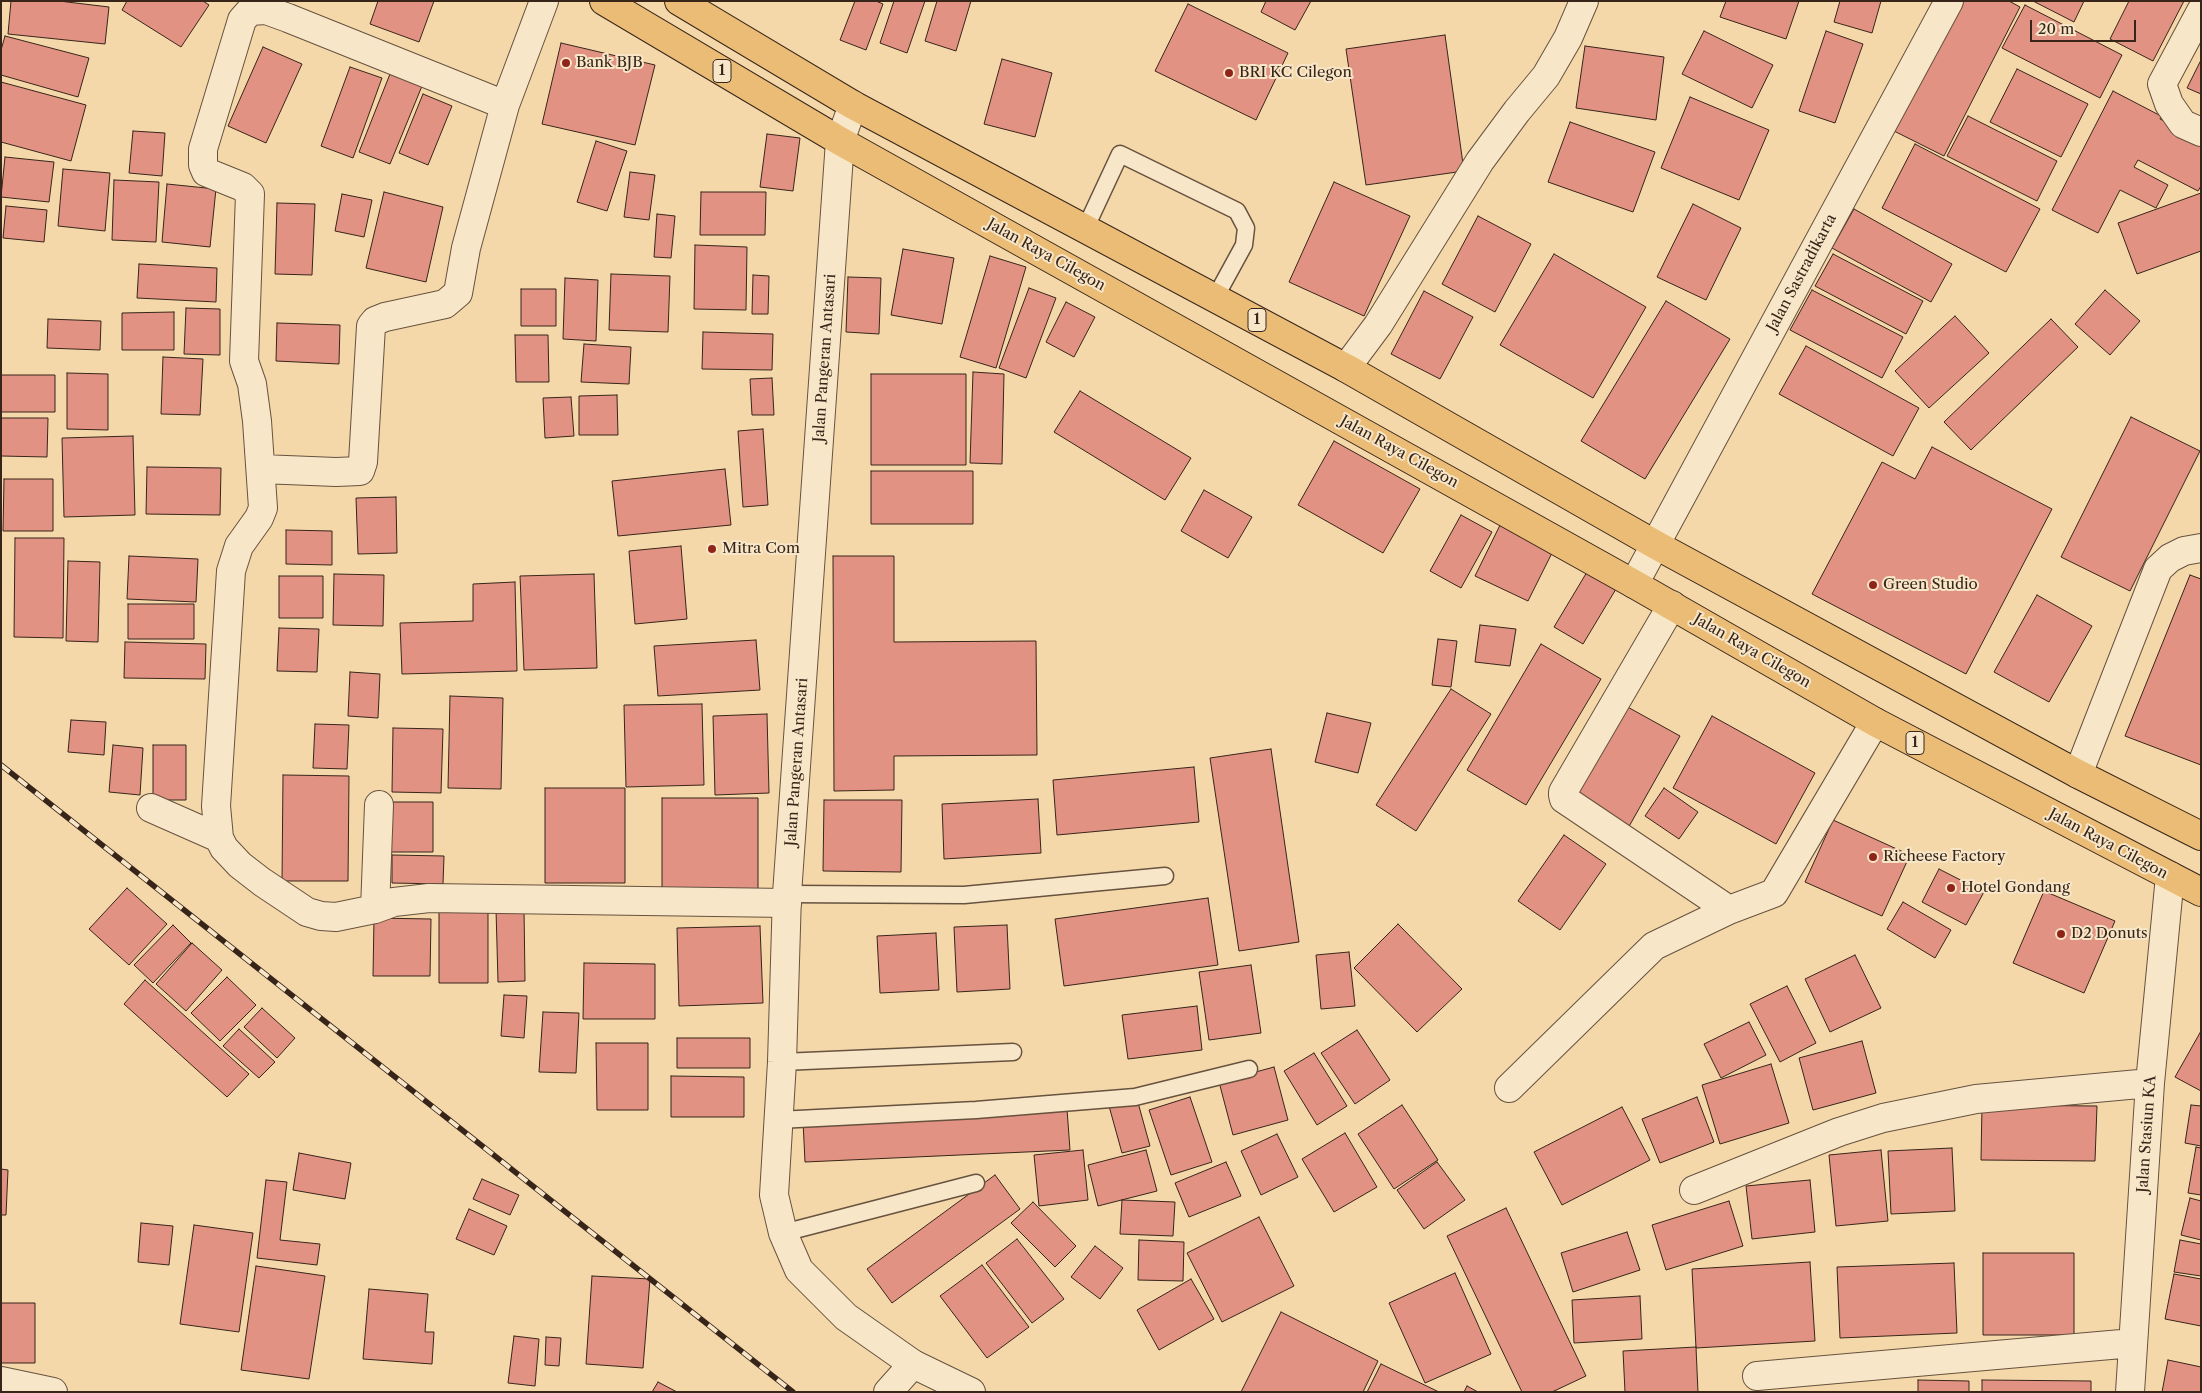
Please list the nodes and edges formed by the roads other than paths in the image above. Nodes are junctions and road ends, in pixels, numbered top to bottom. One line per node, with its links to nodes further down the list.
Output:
1 (544, 1): 7 (street)
2 (604, 1): 10 (highway, Jalan Raya Cilegon / 1)
3 (679, 1): 8 (highway, 1)
4 (1584, 1): 13 (street)
5 (1949, 1): 15 (street, Jalan Sastradikarta)
6 (2201, 10): 9 (street)
7 (505, 105): 14 (street); 14 (street)
8 (853, 105): 10 (street, Jalan Pangeran Antasari); 11 (highway, 1)
9 (2201, 132)
10 (840, 141): 17 (highway, Jalan Raya Cilegon / 1); 28 (street, Jalan Pangeran Antasari)
11 (1086, 227): 12 (highway, 1); 12 (lane)
12 (1215, 298): 13 (highway, 1)
13 (1346, 368): 15 (highway, 1)
14 (261, 470): 24 (street)
15 (1656, 545): 17 (street, Jalan Sastradikarta); 20 (highway, 1)
16 (2201, 548): 20 (street)
17 (1634, 584): 18 (highway, Jalan Raya Cilegon / 1)
18 (1672, 605): 19 (highway, Jalan Raya Cilegon / 1); 30 (street)
19 (1875, 722): 26 (highway, Jalan Raya Cilegon / 1); 30 (street)
20 (2078, 774): 23 (highway, 1)
21 (379, 805): 29 (street)
22 (152, 808): 24 (street)
23 (2201, 836)
24 (219, 838): 29 (street)
25 (1165, 876): 28 (lane)
26 (2170, 876): 27 (highway, Jalan Raya Cilegon / 1); 34 (street, Jalan Stasiun KA)
27 (2201, 892)
28 (787, 899): 29 (street); 32 (street, Jalan Pangeran Antasari)
29 (375, 909)
30 (1729, 910): 35 (street)
31 (1013, 1052): 32 (lane)
32 (782, 1062): 36 (street, Jalan Pangeran Antasari)
33 (1249, 1069): 36 (lane)
34 (2150, 1083): 38 (street); 40 (street, Jalan Stasiun KA)
35 (1509, 1088)
36 (778, 1120): 39 (street, Jalan Pangeran Antasari)
37 (976, 1183): 39 (lane)
38 (1694, 1190)
39 (782, 1233): 41 (street, Jalan Pangeran Antasari)
40 (2133, 1343): 42 (street); 47 (street, Jalan Stasiun KA)
41 (913, 1364): 45 (street); 46 (street, Jalan Pangeran Antasari)
42 (1758, 1376)
43 (1, 1381): 44 (street)
44 (53, 1392)
45 (888, 1392)
46 (971, 1392)
47 (2130, 1392)

